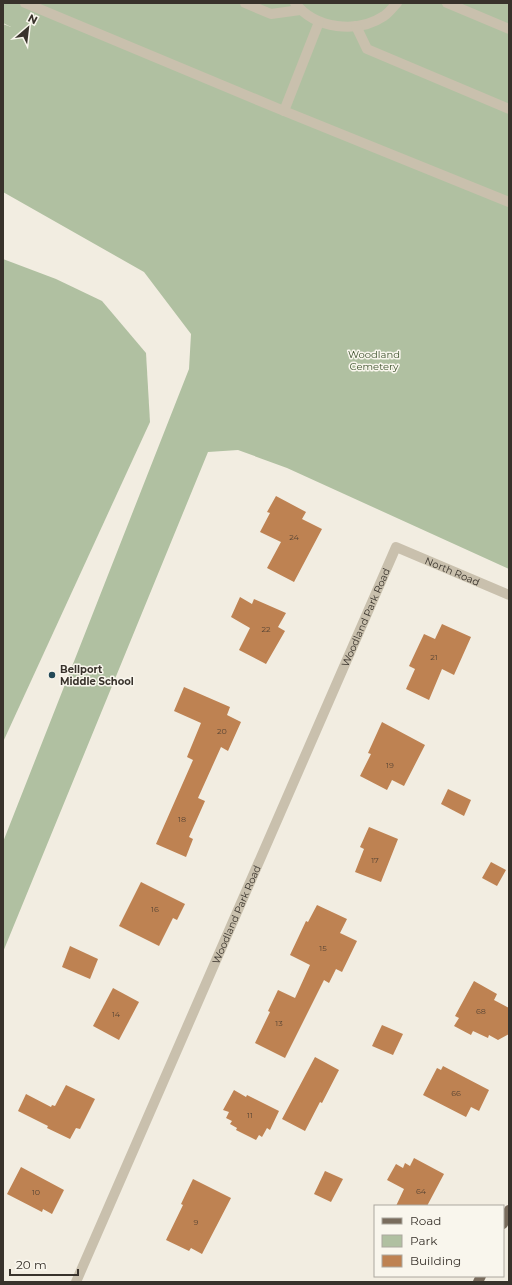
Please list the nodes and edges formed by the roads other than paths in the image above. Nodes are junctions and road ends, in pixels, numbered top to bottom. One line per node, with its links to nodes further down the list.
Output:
1 (25, 3): 10 (street)
2 (245, 3): 5 (street)
3 (397, 3): 7 (street)
4 (447, 3): 8 (street)
5 (297, 6): 6 (street)
6 (319, 22): 7 (street); 10 (street)
7 (356, 26): 9 (street)
8 (509, 29)
9 (509, 109)
10 (284, 111): 11 (street)
11 (509, 202)
12 (396, 547): 13 (street, North Road); 16 (street, Woodland Park Road)
13 (509, 595)
14 (509, 1210): 15 (main road)
15 (504, 1222)
16 (76, 1282)

